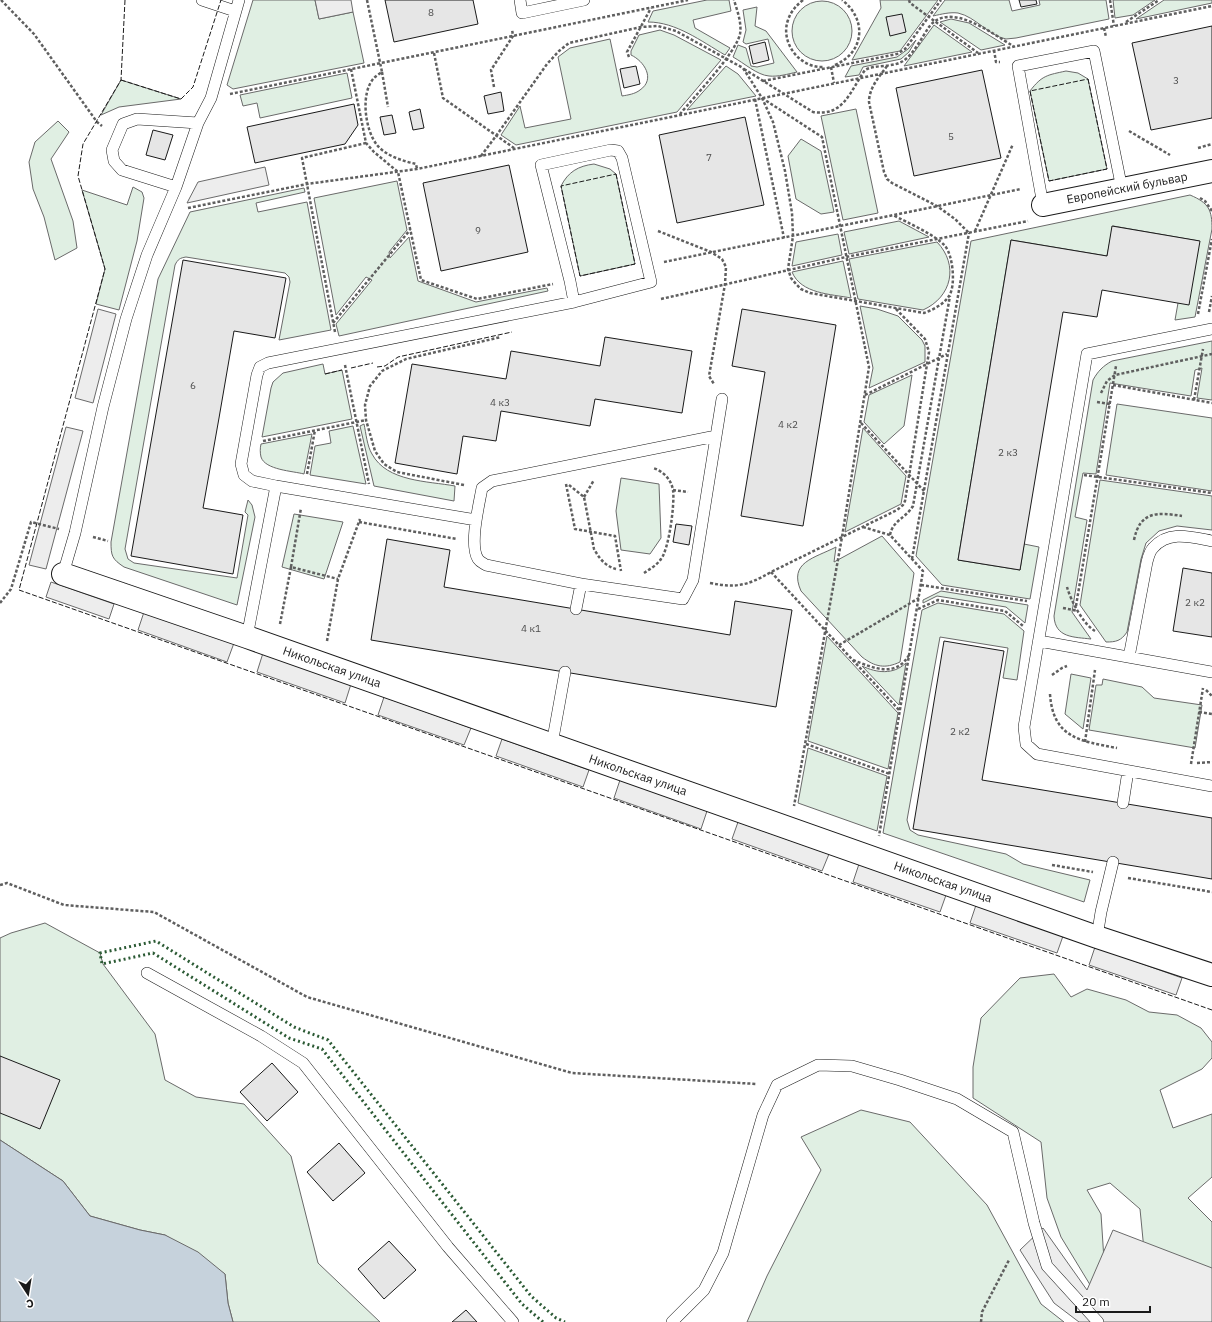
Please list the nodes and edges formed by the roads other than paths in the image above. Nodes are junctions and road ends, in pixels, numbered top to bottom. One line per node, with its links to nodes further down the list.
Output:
1 (202, 0): 5 (lane)
2 (239, 0): 5 (lane)
3 (520, 0): 4 (lane)
4 (584, 0)
5 (235, 11): 6 (lane)
6 (198, 123): 8 (lane); 8 (lane)
7 (1205, 173): 9 (street, Европейский бульвар)
8 (176, 187): 18 (lane)
9 (1122, 189): 10 (street, Европейский бульвар); 10 (lane)
10 (1041, 196)
11 (574, 302): 11 (lane); 15 (lane)
12 (1212, 328): 22 (lane)
13 (722, 399): 14 (lane)
14 (716, 436): 16 (lane); 19 (lane)
15 (276, 486): 16 (lane); 21 (lane)
16 (476, 520): 19 (lane)
17 (1212, 541): 23 (lane)
18 (63, 574): 21 (street, Никольская улица)
19 (581, 584): 20 (lane)
20 (576, 609)
21 (247, 637): 26 (street, Никольская улица)
22 (1039, 641): 23 (lane); 27 (lane)
23 (1129, 657): 24 (lane)
24 (1209, 671)
25 (565, 672): 26 (lane)
26 (552, 744): 31 (street, Никольская улица)
27 (1128, 771): 28 (lane); 29 (lane)
28 (1212, 786)
29 (1123, 803)
30 (1113, 862): 31 (lane)
31 (1097, 937): 33 (street, Никольская улица)
32 (147, 973): 34 (lane)
33 (1212, 975)
34 (513, 1322)
35 (672, 1322): 36 (lane)
36 (1098, 1322)

